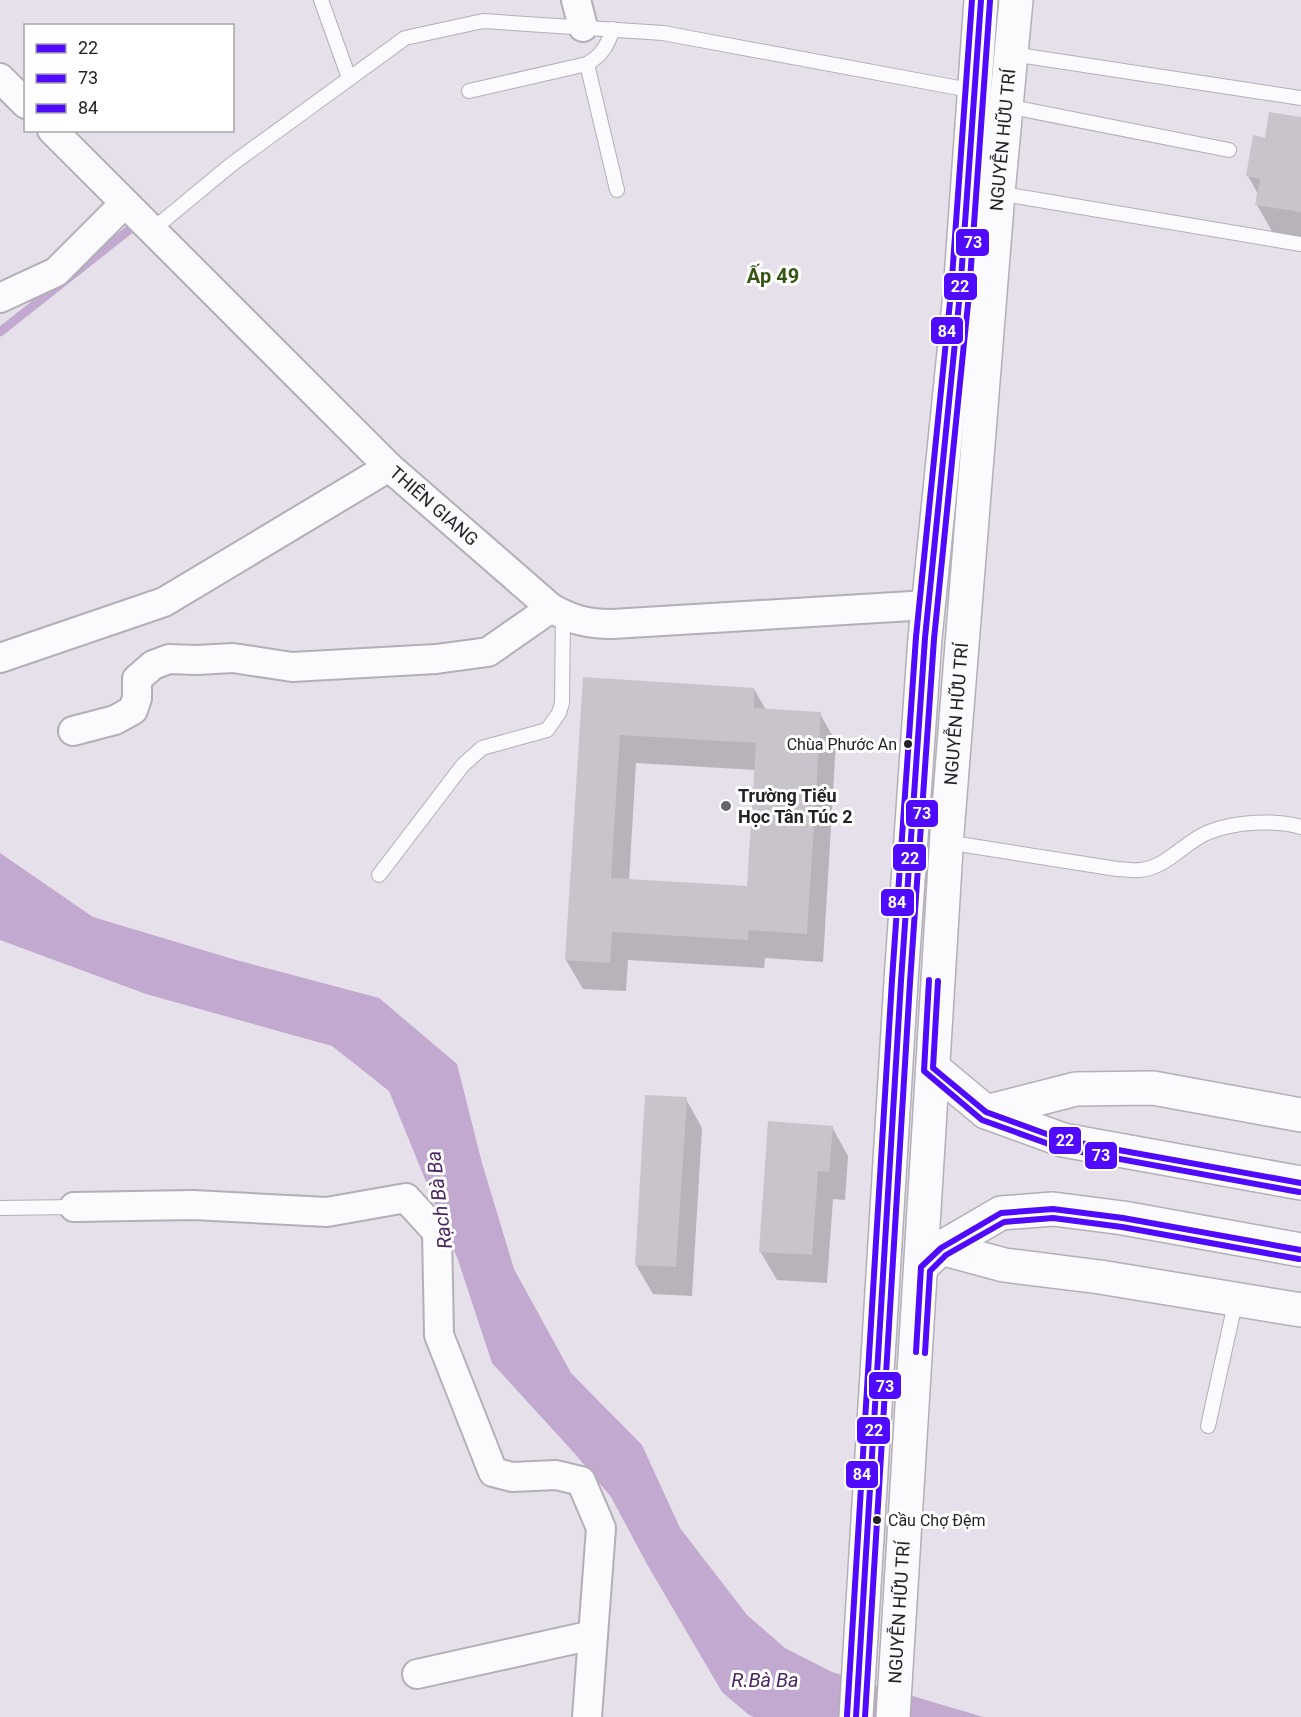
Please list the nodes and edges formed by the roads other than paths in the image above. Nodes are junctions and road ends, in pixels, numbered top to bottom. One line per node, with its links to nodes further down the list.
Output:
1 (321, 0): 10 (lane)
2 (576, 0): 5 (street)
3 (981, 0): 12 (main road, NGUYỄN HỮU TRÍ)
4 (1016, 0): 7 (main road, NGUYỄN HỮU TRÍ)
5 (583, 27): 6 (lane); 10 (lane)
6 (613, 29): 8 (lane); 12 (lane)
7 (1012, 54): 13 (lane); 15 (main road, NGUYỄN HỮU TRÍ)
8 (587, 64): 11 (lane); 18 (lane)
9 (0, 78): 14 (street)
10 (350, 78): 21 (lane)
11 (469, 91)
12 (975, 92): 25 (main road, NGUYỄN HỮU TRÍ)
13 (1301, 98)
14 (24, 102)
15 (1006, 106): 17 (lane); 19 (main road, NGUYỄN HỮU TRÍ)
16 (53, 132): 20 (street, THIÊN GIANG)
17 (1229, 150)
18 (617, 190)
19 (998, 193): 22 (lane); 30 (main road, NGUYỄN HỮU TRÍ)
20 (124, 204): 21 (street, THIÊN GIANG); 23 (street)
21 (151, 231): 24 (street, THIÊN GIANG)
22 (1301, 244)
23 (0, 298)
24 (389, 467): 26 (street, THIÊN GIANG); 27 (street)
25 (928, 605): 26 (street, THIÊN GIANG); 46 (main road, NGUYỄN HỮU TRÍ)
26 (557, 612): 28 (street); 31 (lane)
27 (0, 658)
28 (73, 731)
29 (1301, 827): 30 (lane)
30 (946, 842): 32 (main road, NGUYỄN HỮU TRÍ)
31 (379, 875)
32 (933, 1068): 33 (main road); 39 (main road, NGUYỄN HỮU TRÍ)
33 (986, 1112): 34 (main road); 35 (main road)
34 (1301, 1115)
35 (1301, 1183)
36 (74, 1207): 37 (lane); 43 (street)
37 (0, 1208)
38 (1301, 1250): 39 (main road)
39 (931, 1258): 40 (main road); 47 (main road, NGUYỄN HỮU TRÍ)
40 (1236, 1299): 41 (main road); 42 (lane)
41 (1301, 1310)
42 (1208, 1426)
43 (593, 1635): 44 (street); 45 (street)
44 (417, 1674)
45 (587, 1717)
46 (856, 1717)
47 (893, 1717)

